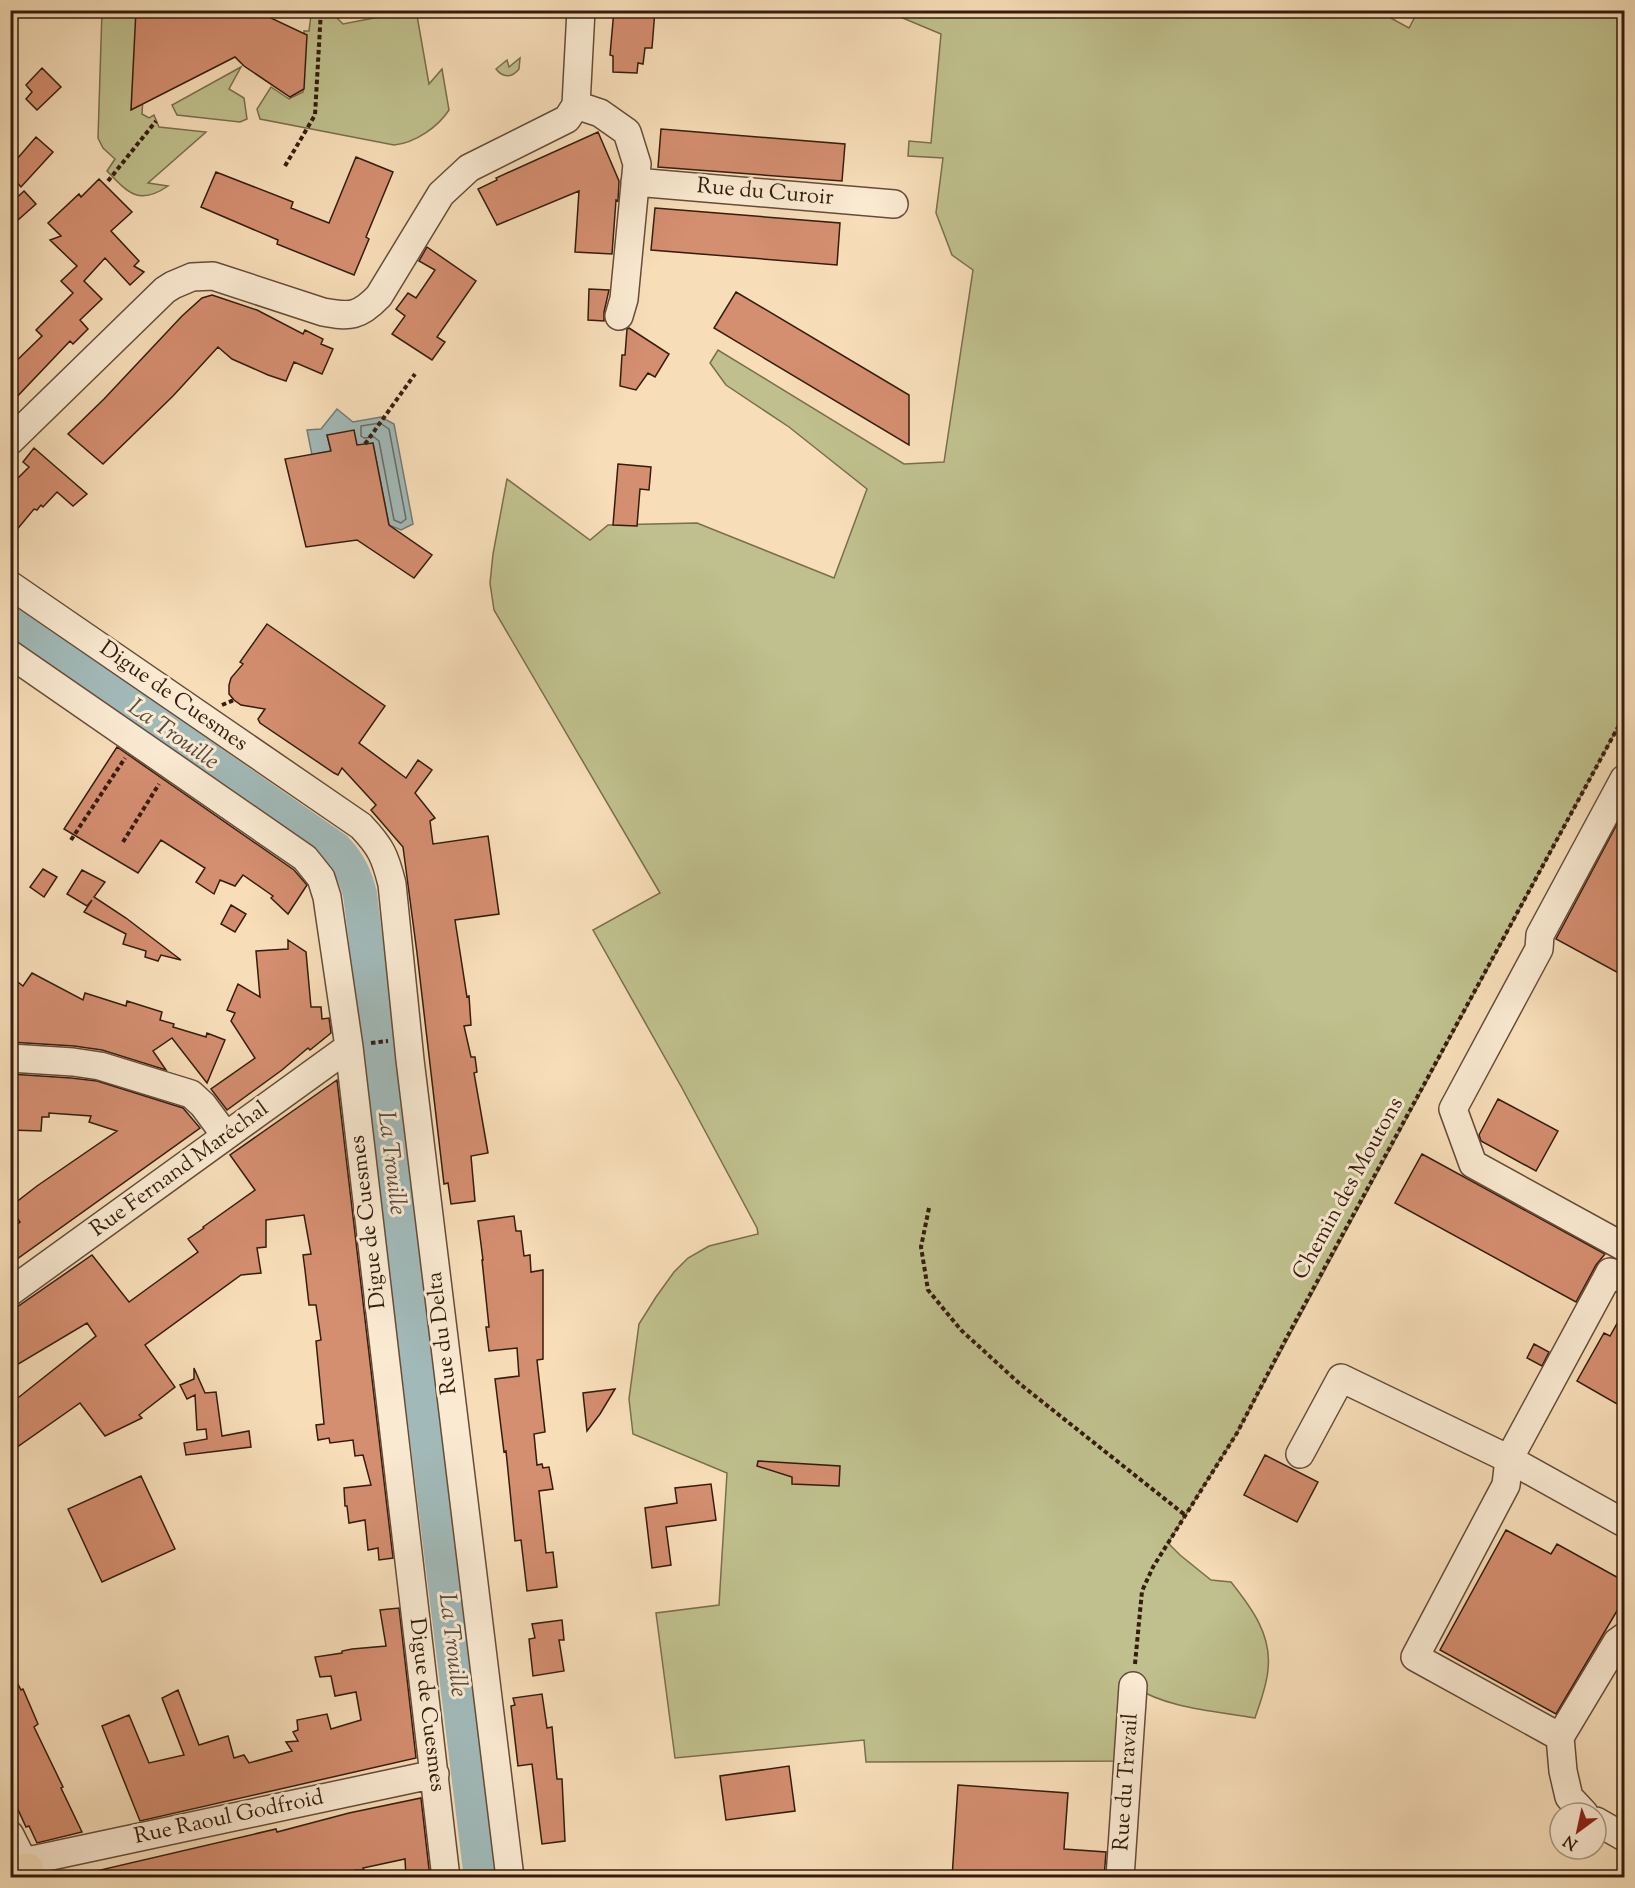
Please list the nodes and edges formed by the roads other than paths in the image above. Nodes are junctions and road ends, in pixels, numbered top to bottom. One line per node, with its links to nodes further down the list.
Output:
1 (581, 10): 2 (street)
2 (576, 105): 3 (street); 6 (street)
3 (635, 182): 4 (street, Rue du Curoir); 5 (street)
4 (894, 204)
5 (619, 316)
6 (10, 441)
7 (10, 585): 10 (street, Digue de Cuesmes)
8 (10, 654): 11 (street, Digue de Cuesmes)
9 (1624, 779): 14 (street)
10 (336, 808): 30 (street, Rue du Delta)
11 (360, 1045): 13 (street, Rue Fernand Maréchal); 23 (street, Digue de Cuesmes)
12 (10, 1058): 13 (street)
13 (226, 1136): 16 (street, Rue Fernand Maréchal)
14 (1624, 1246): 15 (street)
15 (1617, 1276): 18 (street)
16 (10, 1292)
17 (1300, 1454): 18 (street)
18 (1509, 1459): 19 (street); 22 (street)
19 (1624, 1523)
20 (1624, 1637): 22 (street)
21 (1133, 1686): 31 (street, Rue du Travail)
22 (1560, 1737): 24 (street)
23 (435, 1774): 28 (street, Rue Raoul Godfroid); 29 (street, Digue de Cuesmes)
24 (1573, 1801)
25 (1608, 1828): 27 (street)
26 (10, 1835): 28 (street)
27 (1624, 1837)
28 (28, 1872)
29 (446, 1878)
30 (510, 1878)
31 (1120, 1878)

